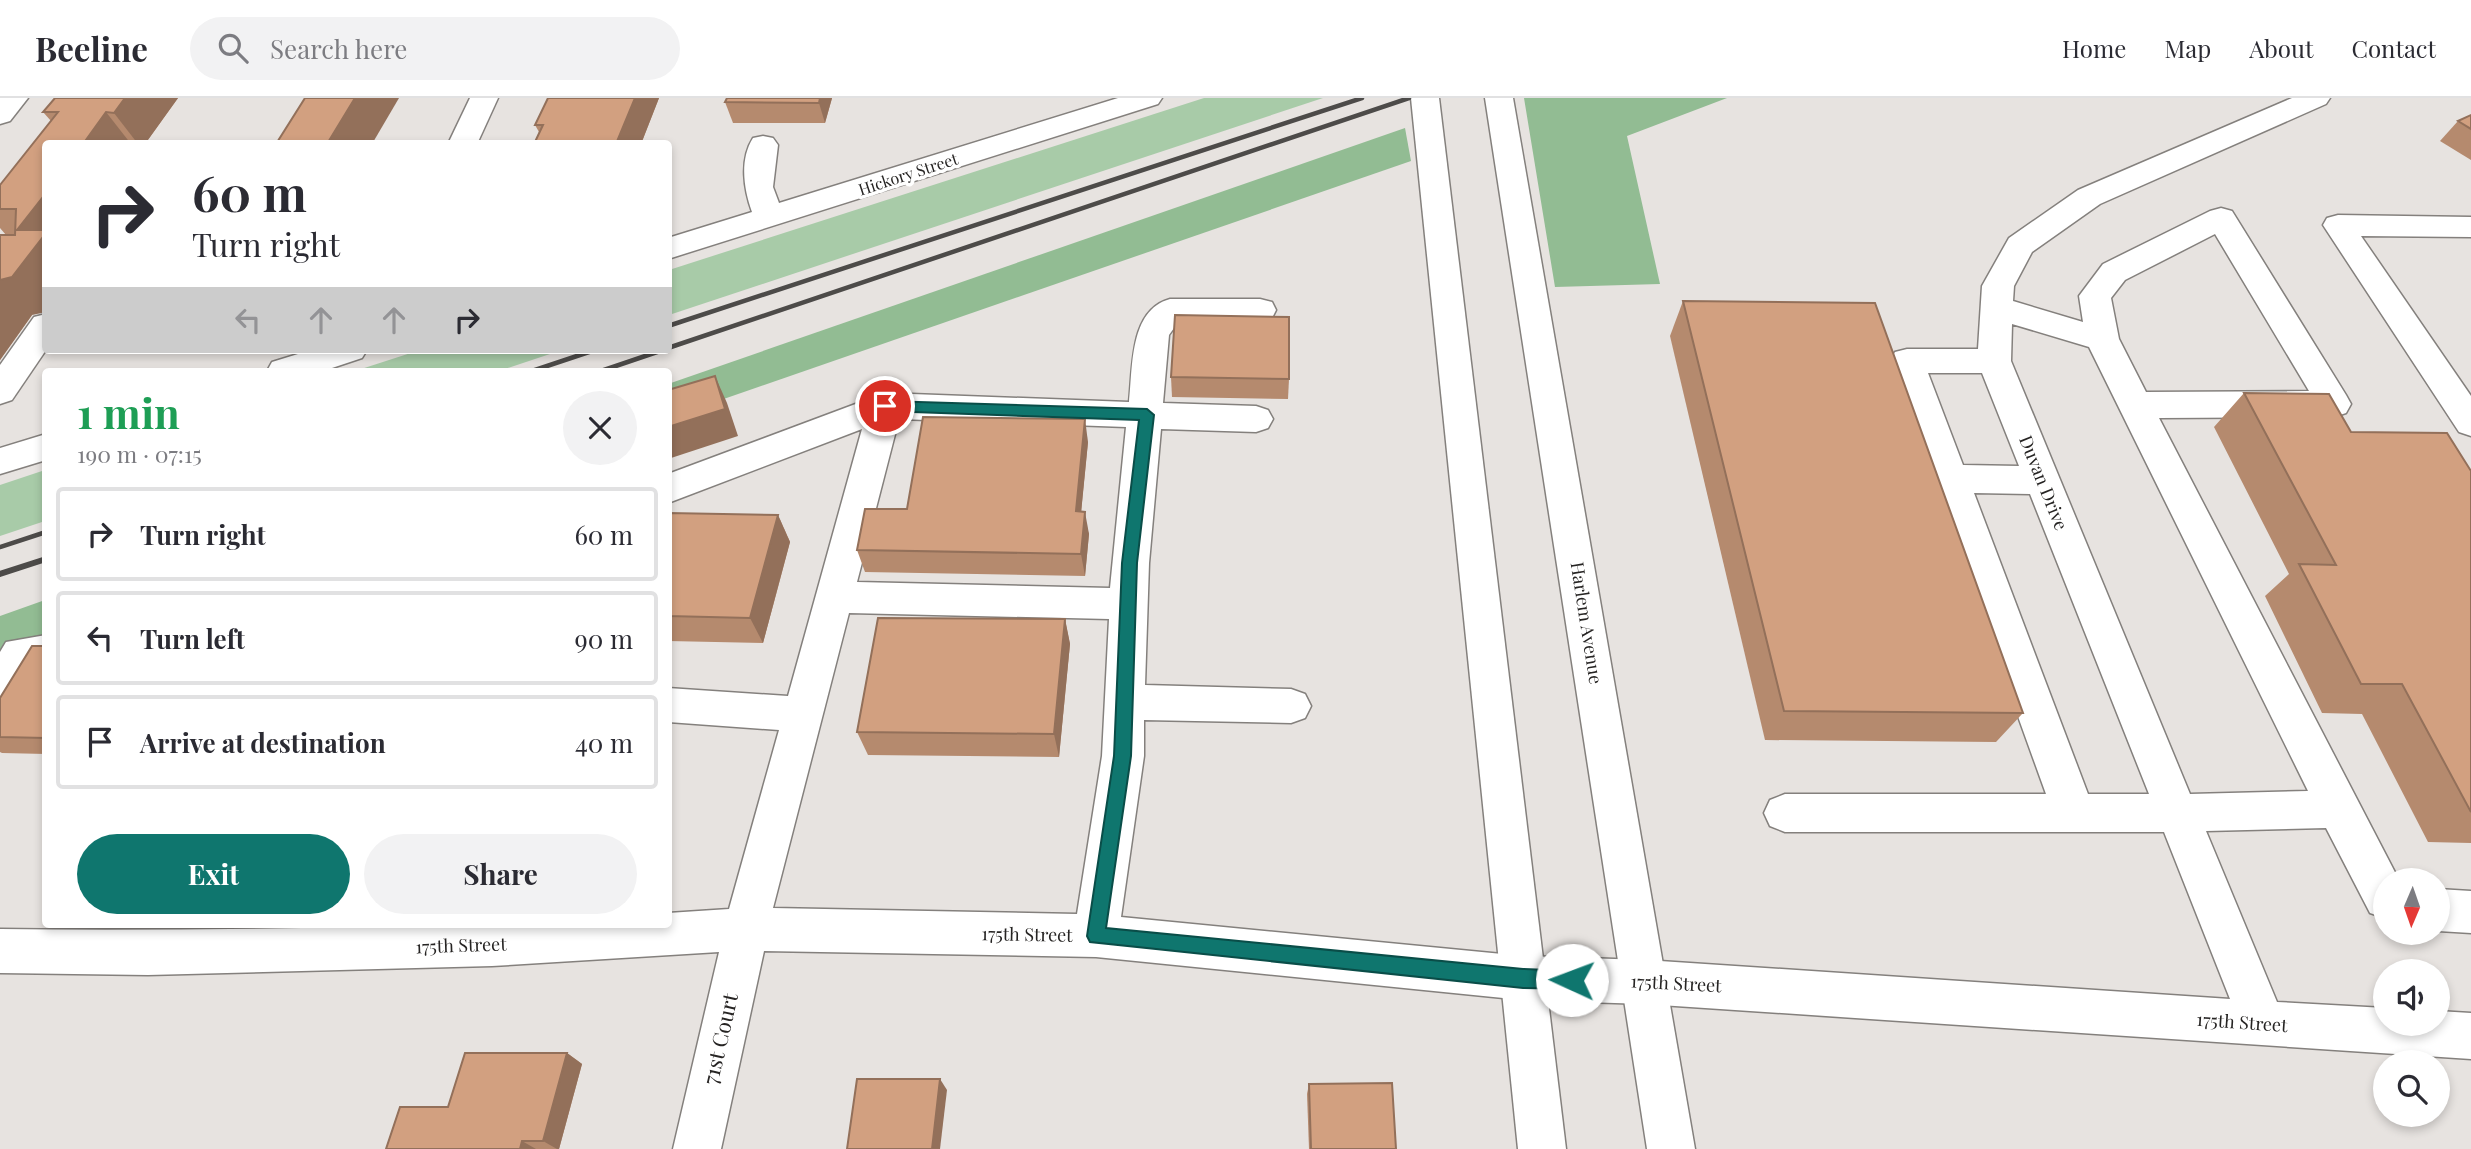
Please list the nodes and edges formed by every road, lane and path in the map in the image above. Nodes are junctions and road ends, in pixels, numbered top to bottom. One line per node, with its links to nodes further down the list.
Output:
1 (14, 98): 7 (street)
2 (484, 98): 8 (street)
3 (1148, 98): 10 (street, Hickory Street)
4 (1424, 98): 49 (street)
5 (1499, 98): 50 (street, Harlem Avenue)
6 (2316, 98): 13 (street, Duvan Drive)
7 (0, 115)
8 (464, 140)
9 (763, 145): 10 (street)
10 (769, 218): 12 (street, Hickory Street)
11 (2471, 227): 25 (street)
12 (672, 248)
13 (1997, 308): 16 (street); 18 (street, Duvan Drive)
14 (1260, 310): 23 (street)
15 (42, 331): 20 (street)
16 (2102, 339): 21 (street); 21 (street)
17 (337, 354): 19 (street)
18 (1994, 361): 28 (street); 29 (street, Duvan Drive)
19 (293, 368)
20 (0, 390)
21 (2135, 405): 39 (street)
22 (885, 406): 23 (street); 30 (street); 31 (street, 71st Court)
23 (1147, 415): 24 (street); 32 (street)
24 (1256, 419)
25 (2471, 423)
26 (42, 448): 27 (street)
27 (0, 461)
28 (1951, 479): 29 (street); 41 (street)
29 (2042, 480): 42 (street, Duvan Drive)
30 (672, 487)
31 (835, 597): 32 (street); 38 (street, 71st Court)
32 (1129, 604): 35 (street)
33 (42, 651): 34 (street)
34 (0, 685)
35 (1126, 702): 37 (street); 47 (street)
36 (672, 705): 38 (street)
37 (1291, 706)
38 (804, 714): 46 (street, 71st Court)
39 (2338, 809): 42 (street); 43 (street)
40 (1785, 813): 41 (street)
41 (2074, 813): 42 (street)
42 (2176, 813): 51 (street, Duvan Drive)
43 (2373, 875)
44 (2450, 911): 45 (street)
45 (2471, 912)
46 (746, 929): 47 (street, 175th Street); 48 (street, 175th Street); 53 (street, 71st Court)
47 (1096, 936): 49 (street, 175th Street)
48 (25, 942)
49 (1523, 978): 50 (street, 175th Street); 54 (street)
50 (1645, 982): 51 (street, 175th Street); 55 (street, Harlem Avenue)
51 (2263, 1024): 52 (street, 175th Street)
52 (2471, 1036)
53 (697, 1149)
54 (1542, 1149)
55 (1671, 1149)

